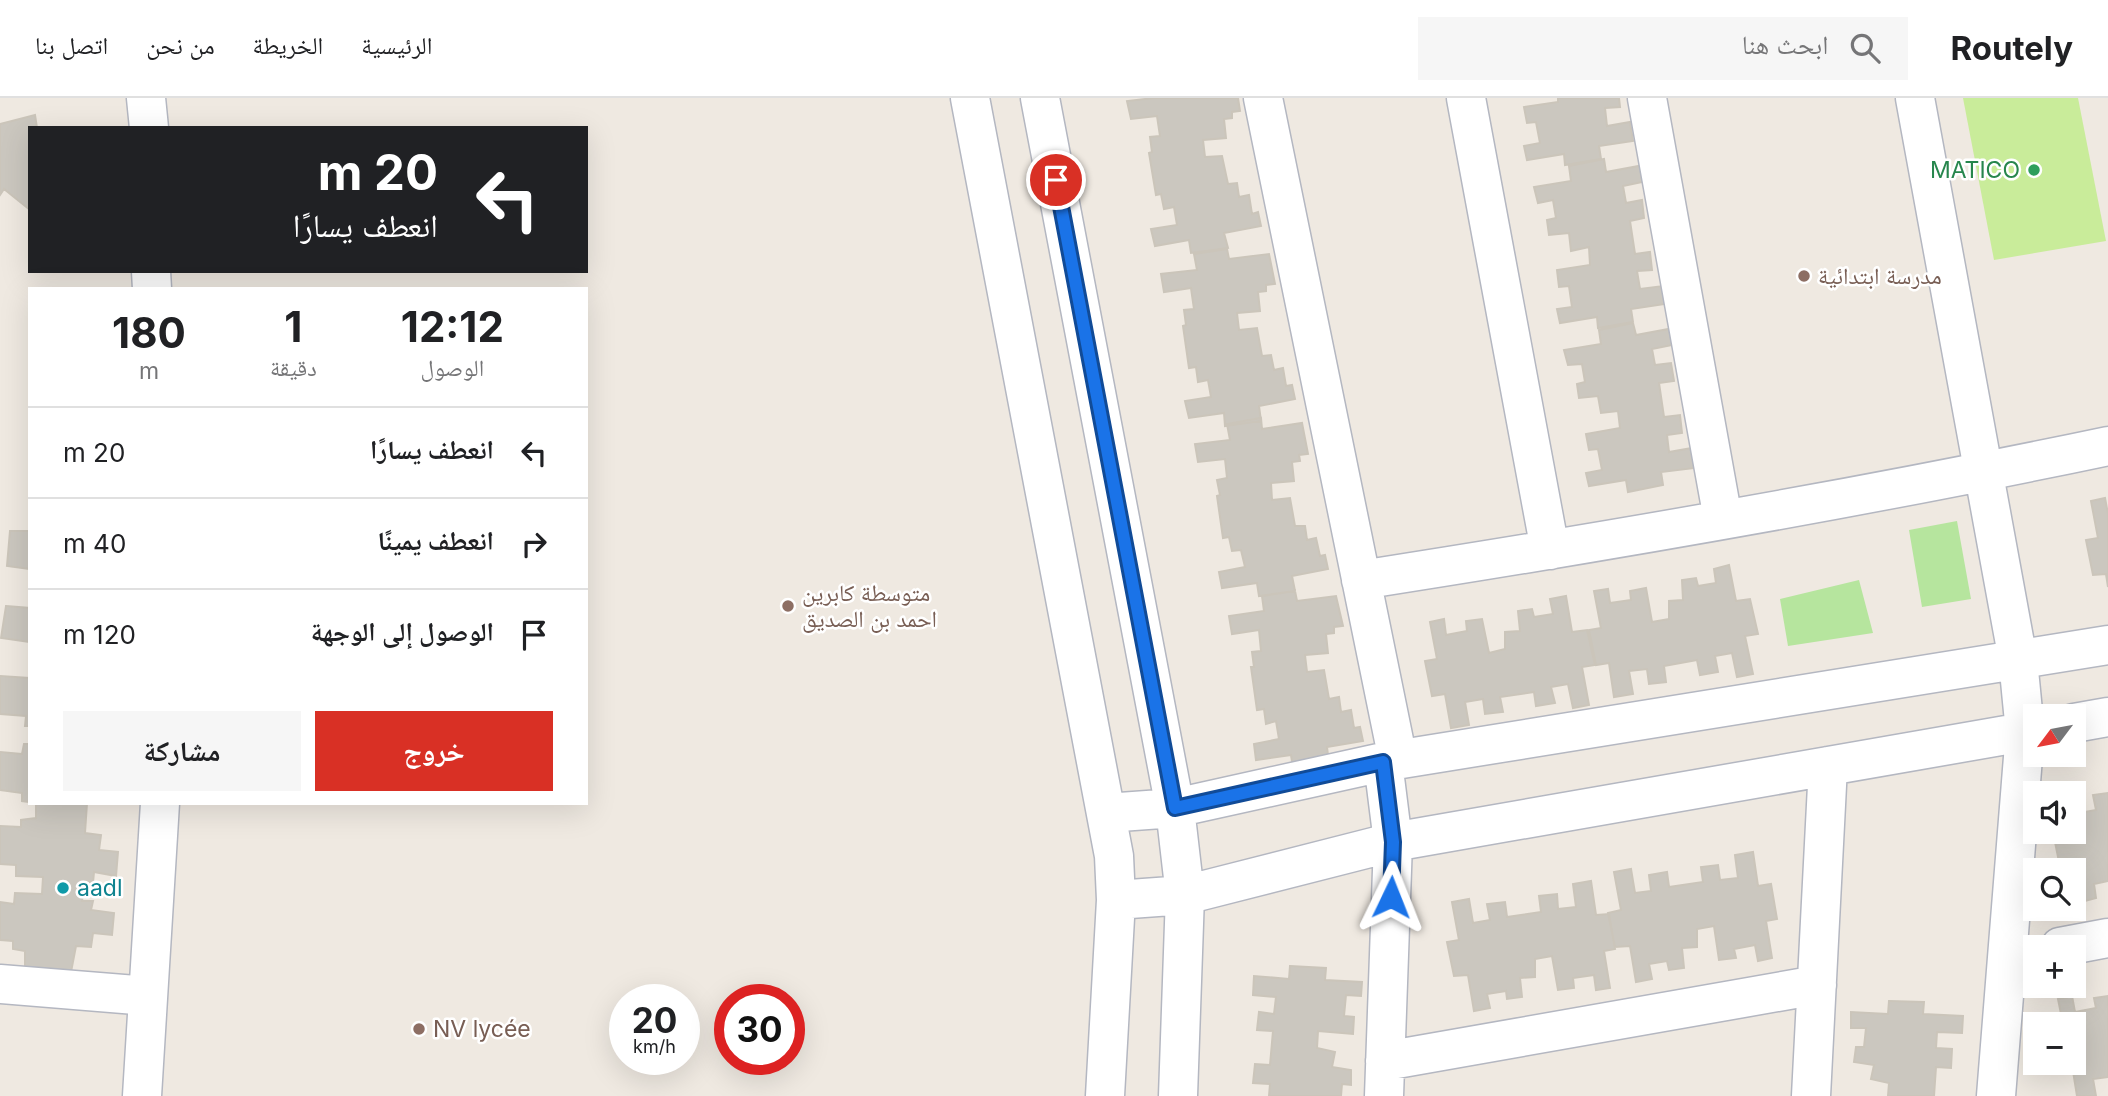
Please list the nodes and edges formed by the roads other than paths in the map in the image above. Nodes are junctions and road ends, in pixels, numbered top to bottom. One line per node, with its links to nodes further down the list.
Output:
1 (146, 98): 8 (street)
2 (970, 98): 25 (street)
3 (1040, 98): 24 (street)
4 (1263, 98): 13 (street)
5 (1466, 98): 12 (street)
6 (1647, 98): 11 (street)
7 (1915, 98): 10 (street)
8 (149, 126)
9 (2108, 446): 10 (street)
10 (1984, 472): 11 (street); 15 (street)
11 (1723, 519): 12 (street)
12 (1550, 550): 13 (street)
13 (1361, 580): 20 (street)
14 (2108, 645): 15 (street)
15 (2018, 660): 16 (street); 20 (street)
16 (2025, 704)
17 (2108, 717): 18 (street)
18 (2086, 721)
19 (2023, 732): 21 (street)
20 (1390, 761): 24 (street); 26 (street)
21 (1828, 766): 26 (street); 33 (street)
22 (2029, 767): 31 (street)
23 (160, 805): 34 (street)
24 (1175, 808): 25 (street); 27 (street)
25 (1106, 813): 28 (street)
26 (1393, 842): 27 (street); 35 (street)
27 (1185, 895): 28 (street); 38 (street)
28 (1116, 900): 37 (street)
29 (2108, 939): 30 (street)
30 (2086, 943)
31 (2021, 953): 40 (street)
32 (0, 984): 34 (street)
33 (1817, 985): 35 (street); 39 (street)
34 (148, 996): 36 (street)
35 (1384, 1079)
36 (142, 1096)
37 (1105, 1096)
38 (1178, 1096)
39 (1811, 1096)
40 (1996, 1096)

